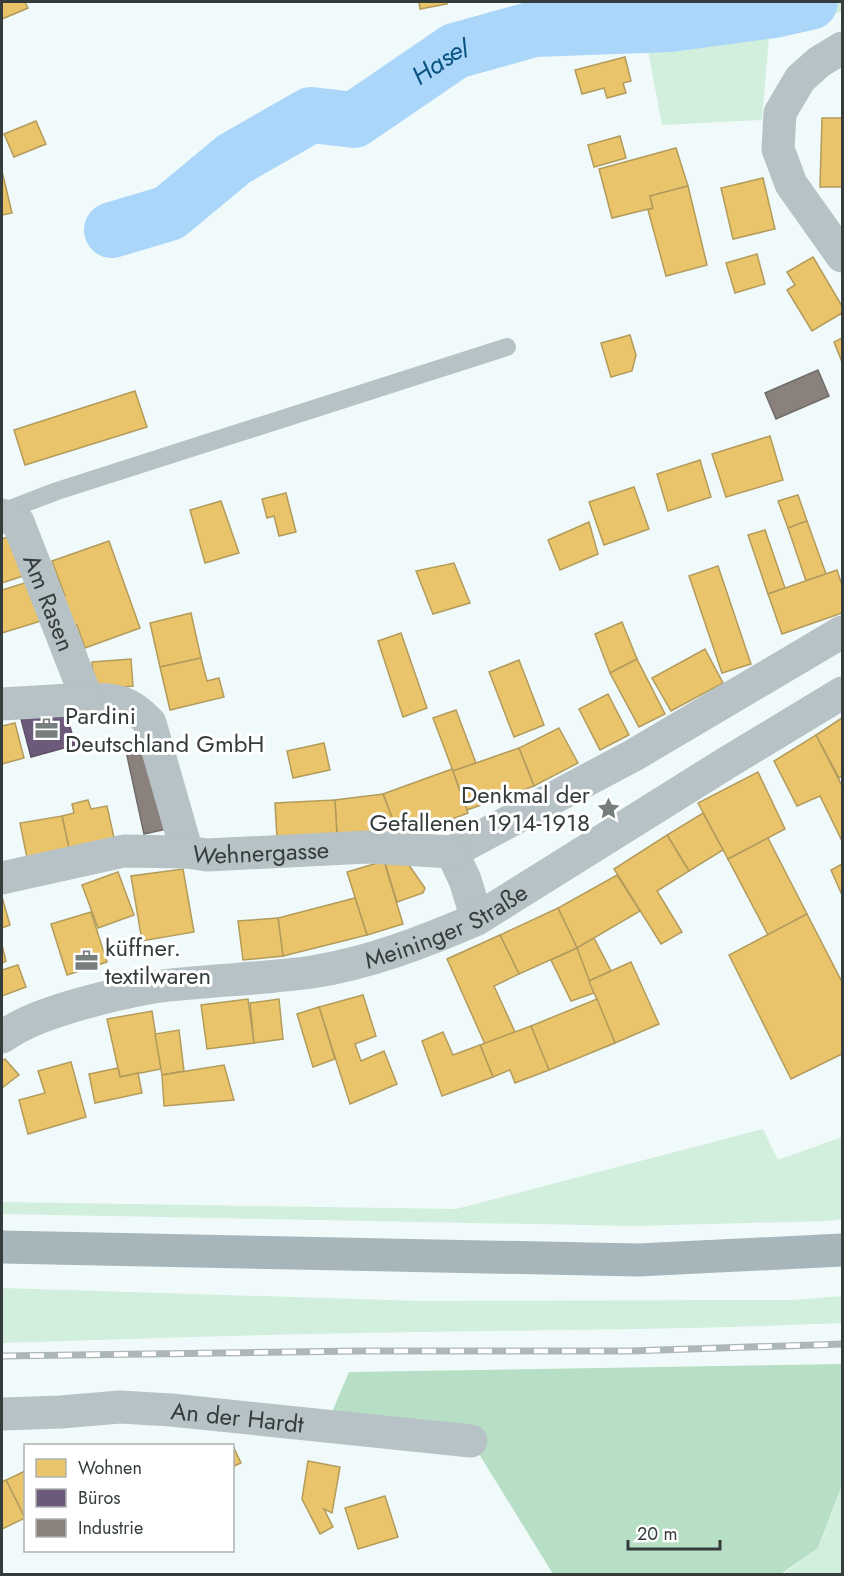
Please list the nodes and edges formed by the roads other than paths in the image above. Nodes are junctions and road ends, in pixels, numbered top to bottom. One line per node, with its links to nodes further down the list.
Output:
1 (843, 48): 2 (street)
2 (843, 256)
3 (507, 347): 4 (lane)
4 (2, 513): 7 (street, Am Rasen)
5 (843, 632): 10 (street)
6 (843, 693): 12 (street, Meininger Straße)
7 (87, 699): 8 (street); 9 (street)
8 (2, 704)
9 (187, 852): 10 (street, Wehnergasse); 11 (street, Wehnergasse)
10 (452, 852): 12 (street)
11 (2, 878)
12 (477, 919): 13 (street, Meininger Straße)
13 (2, 1037)
14 (2, 1247): 15 (main road)
15 (843, 1250)
16 (2, 1414): 17 (street, An der Hardt)
17 (471, 1441)

